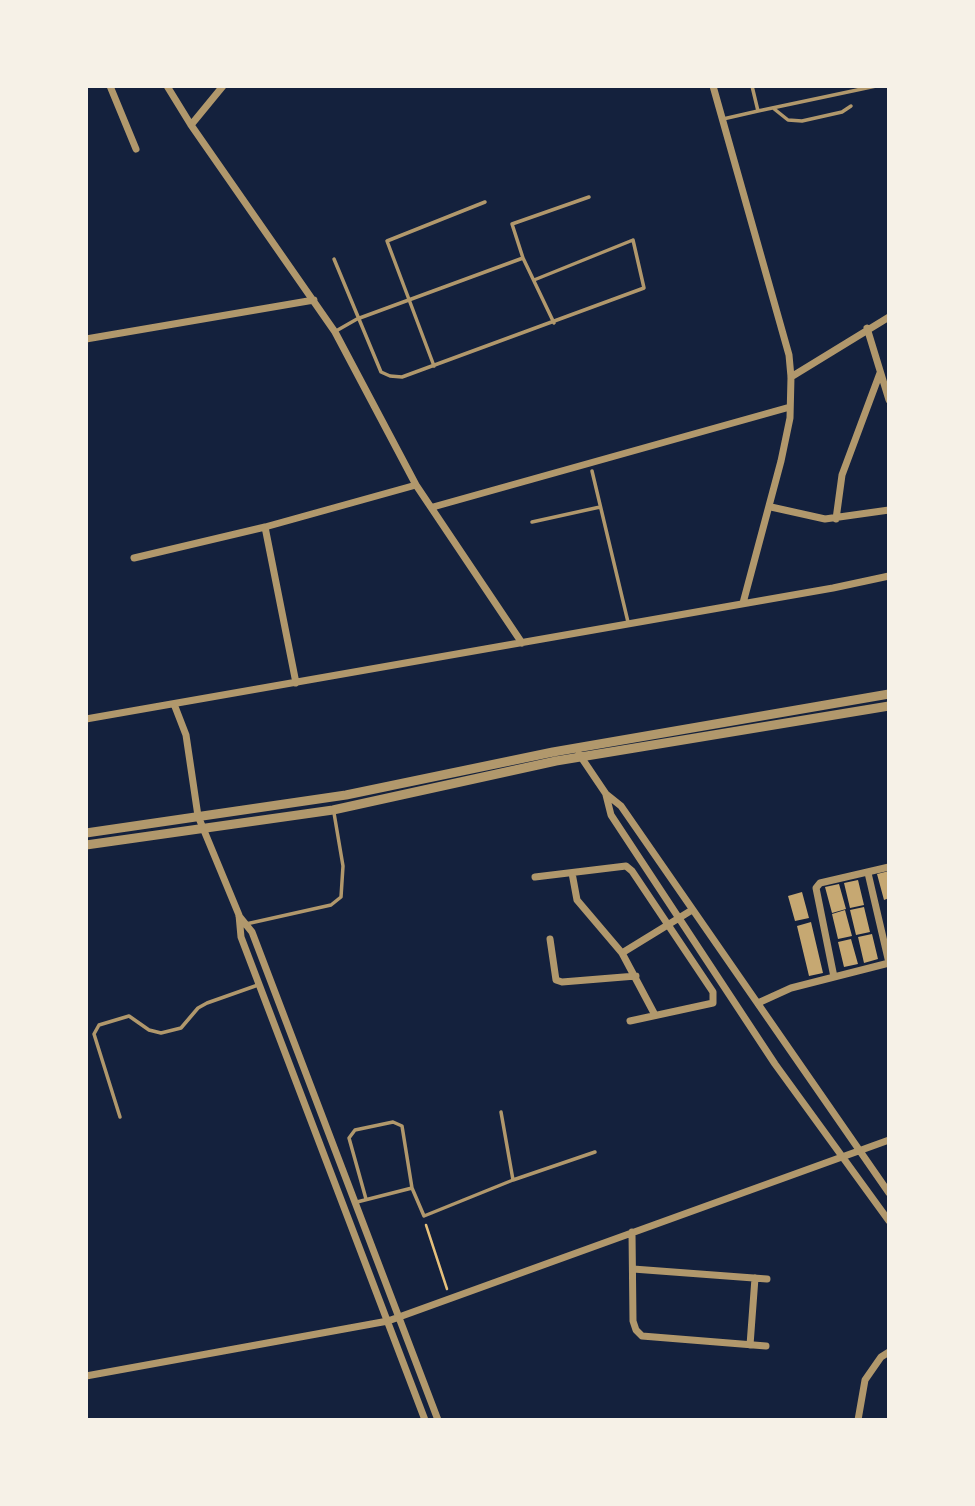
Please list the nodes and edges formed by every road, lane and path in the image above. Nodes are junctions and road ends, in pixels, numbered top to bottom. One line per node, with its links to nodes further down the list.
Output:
1 (110, 86): 12 (street)
2 (167, 86): 11 (street)
3 (223, 86): 11 (street)
4 (713, 86): 10 (street)
5 (752, 86): 9 (lane)
6 (873, 86): 8 (lane)
7 (851, 106): 8 (lane)
8 (773, 108): 9 (lane)
9 (758, 111): 10 (lane)
10 (722, 120): 28 (street)
11 (191, 125): 18 (street)
12 (136, 149)
13 (589, 197): 15 (lane)
14 (485, 202): 19 (lane)
15 (523, 258): 17 (lane); 19 (lane)
16 (334, 259): 21 (lane)
17 (534, 280): 22 (lane); 22 (lane)
18 (314, 300): 24 (street); 25 (street)
19 (408, 301): 21 (lane); 26 (lane)
20 (889, 317): 23 (street)
21 (357, 319): 24 (lane); 26 (lane)
22 (554, 323): 26 (lane)
23 (867, 328): 27 (street); 28 (street)
24 (335, 332): 32 (street)
25 (86, 339)
26 (435, 366)
27 (880, 373): 29 (street); 37 (street)
28 (791, 377): 30 (street)
29 (889, 400)
30 (790, 407): 33 (street); 35 (street)
31 (592, 471): 34 (lane)
32 (416, 485): 33 (street); 39 (street)
33 (433, 507): 44 (street)
34 (600, 507): 38 (lane); 43 (lane)
35 (771, 507): 37 (street); 42 (street)
36 (889, 510): 37 (street)
37 (836, 519)
38 (532, 522)
39 (265, 527): 40 (street); 45 (street)
40 (134, 558)
41 (889, 576): 42 (street)
42 (743, 603): 43 (street)
43 (629, 624): 44 (street)
44 (522, 643): 45 (street)
45 (296, 683): 47 (street)
46 (889, 694): 50 (street)
47 (174, 704): 49 (street); 53 (street)
48 (889, 706): 50 (street)
49 (86, 719)
50 (578, 752): 51 (street); 52 (street); 53 (street)
51 (606, 794): 61 (street); 63 (street)
52 (334, 810): 54 (street); 64 (lane)
53 (198, 816): 54 (street); 55 (street)
54 (203, 827): 56 (street); 62 (street)
55 (86, 833)
56 (86, 845)
57 (889, 867): 59 (street)
58 (572, 873): 60 (street); 65 (street); 67 (street)
59 (868, 873): 68 (street); 70 (street)
60 (535, 877)
61 (692, 910): 63 (street); 72 (street)
62 (239, 915): 64 (street); 71 (street)
63 (679, 918): 65 (street); 80 (street)
64 (246, 924): 85 (street)
65 (668, 924): 67 (street); 73 (street)
66 (550, 939): 69 (street)
67 (622, 953): 69 (street)
68 (889, 963): 70 (street)
69 (636, 976): 73 (street)
70 (834, 977): 72 (street)
71 (260, 984): 76 (lane); 94 (street)
72 (758, 1003): 78 (street)
73 (655, 1015): 74 (street)
74 (630, 1021)
75 (501, 1112): 81 (lane)
76 (120, 1117)
77 (889, 1140): 78 (street)
78 (860, 1150): 80 (street); 83 (street)
79 (596, 1152): 81 (lane)
80 (843, 1157): 87 (street); 88 (street)
81 (513, 1180): 86 (lane)
82 (412, 1188): 84 (lane); 84 (lane); 86 (lane)
83 (889, 1192)
84 (366, 1199): 85 (lane)
85 (355, 1202): 93 (street)
86 (424, 1216): 92 (path)
87 (889, 1221)
88 (632, 1232): 89 (street); 92 (street)
89 (633, 1269): 90 (street); 95 (street)
90 (755, 1278): 91 (street); 95 (street)
91 (767, 1279)
92 (450, 1298): 93 (street)
93 (400, 1318): 94 (street); 100 (street)
94 (388, 1321): 98 (street); 99 (street)
95 (750, 1345): 96 (street)
96 (766, 1346)
97 (889, 1352): 101 (street)
98 (86, 1376)
99 (425, 1420)
100 (438, 1420)
101 (858, 1420)

